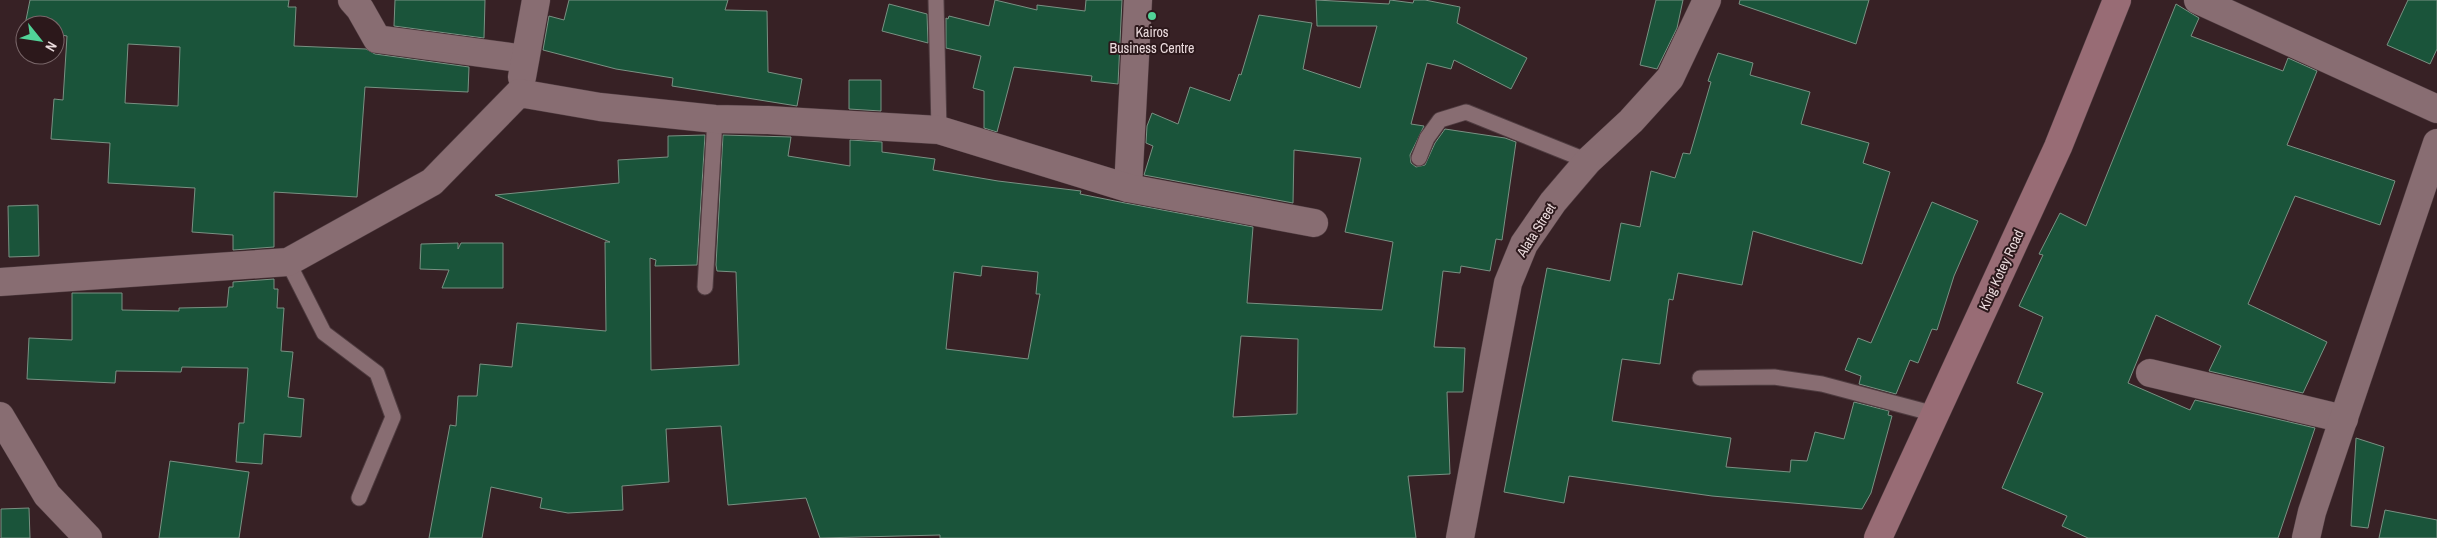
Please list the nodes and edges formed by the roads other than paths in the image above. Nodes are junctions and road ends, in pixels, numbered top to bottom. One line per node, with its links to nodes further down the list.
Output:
1 (352, 0): 8 (street)
2 (536, 0): 8 (street)
3 (936, 0): 12 (lane)
4 (1138, 0): 16 (street)
5 (1707, 0): 15 (street, Alata Street)
6 (2117, 0): 23 (street, King Kotey Road)
7 (2198, 0): 10 (street)
8 (525, 59): 9 (street)
9 (519, 93): 11 (street); 18 (street)
10 (2437, 109)
11 (715, 119): 12 (street); 20 (lane)
12 (939, 130): 16 (street)
13 (2437, 143): 25 (street)
14 (1419, 158): 15 (lane)
15 (1588, 161): 28 (street, Alata Street)
16 (1128, 188): 17 (street)
17 (1314, 223)
18 (288, 262): 19 (street); 26 (lane)
19 (0, 282)
20 (705, 287)
21 (2150, 373): 25 (street)
22 (1700, 378): 23 (lane)
23 (1935, 414): 29 (street, King Kotey Road)
24 (0, 416): 27 (street)
25 (2344, 419): 30 (street)
26 (359, 498)
27 (88, 538)
28 (1460, 538)
29 (1878, 538)
30 (2306, 538)

